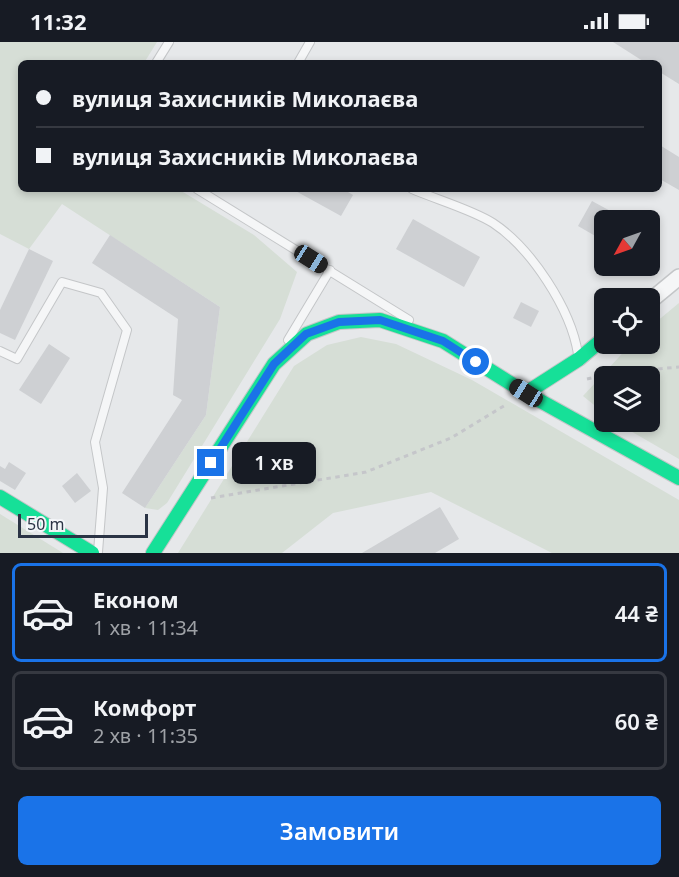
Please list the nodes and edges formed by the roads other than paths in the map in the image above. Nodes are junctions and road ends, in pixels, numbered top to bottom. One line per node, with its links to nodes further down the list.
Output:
1 (169, 42): 3 (lane)
2 (310, 42): 4 (lane)
3 (158, 60)
4 (300, 60)
5 (202, 192): 7 (lane)
6 (419, 192): 13 (lane)
7 (330, 270): 10 (lane); 14 (lane)
8 (679, 278): 9 (street)
9 (660, 293)
10 (443, 341): 14 (street); 15 (street)
11 (594, 346): 13 (street)
12 (0, 351): 19 (lane)
13 (579, 359): 15 (street)
14 (274, 364): 20 (street)
15 (526, 393): 16 (street)
16 (679, 478)
17 (0, 497): 18 (street)
18 (92, 553)
19 (98, 553)
20 (153, 553)

